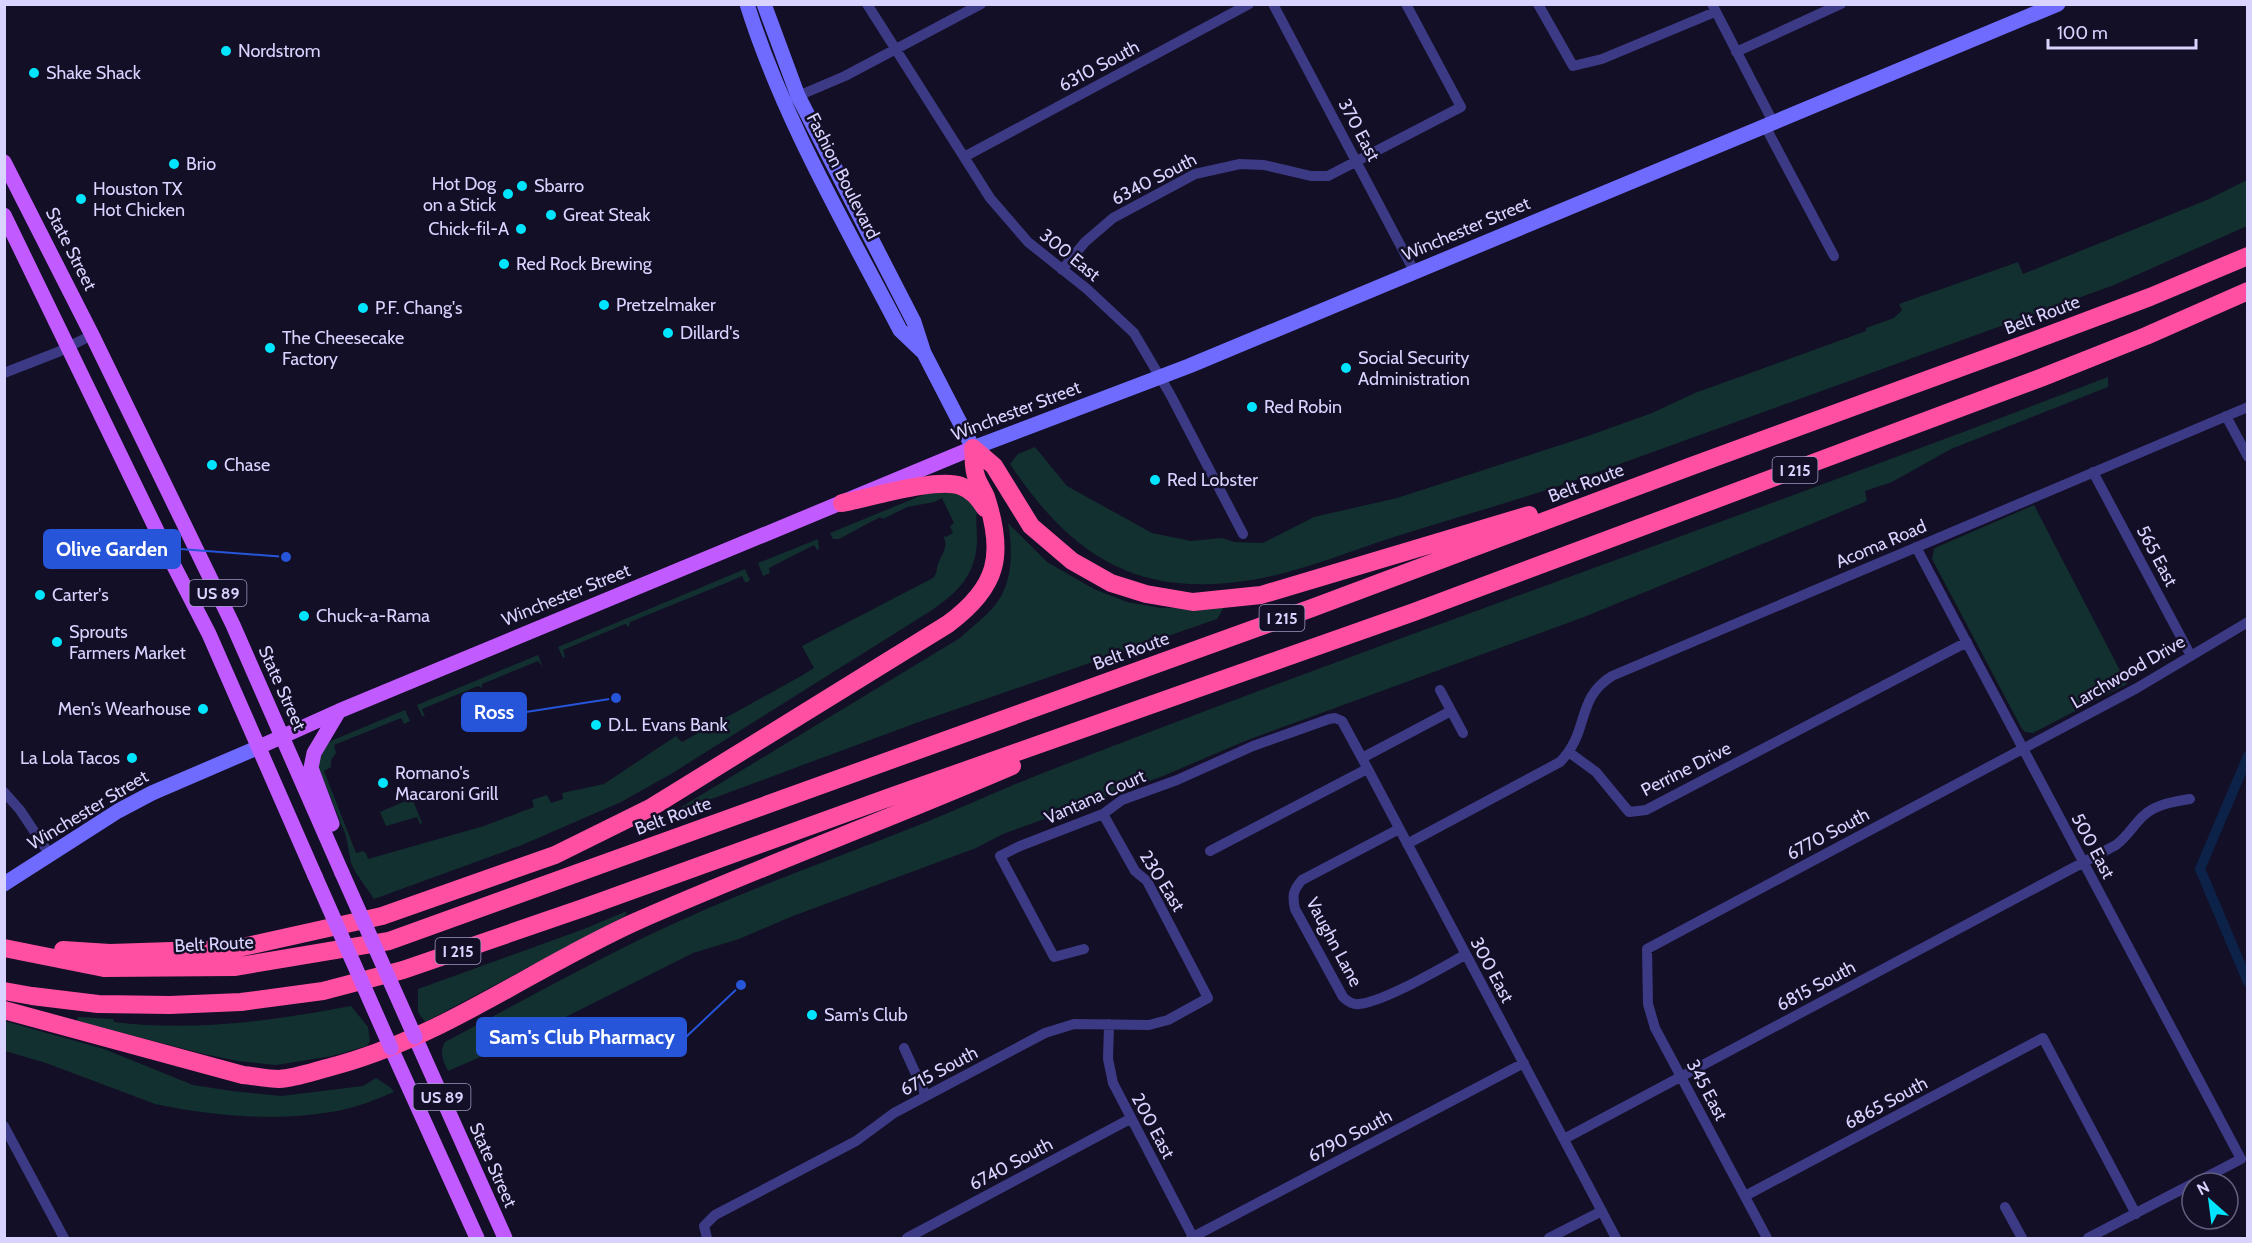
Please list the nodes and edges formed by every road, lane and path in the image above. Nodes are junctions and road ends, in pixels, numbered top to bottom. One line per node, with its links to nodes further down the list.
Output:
1 (747, 4): 27 (main road, Fashion Boulevard)
2 (764, 4): 14 (main road, Fashion Boulevard)
3 (867, 4): 12 (street, 300 East)
4 (981, 4): 12 (street)
5 (1249, 4): 16 (street, 6310 South)
6 (1273, 4): 18 (street, 370 East)
7 (1406, 4): 18 (street, 6340 South)
8 (1538, 4): 11 (street)
9 (1841, 4): 13 (street)
10 (2058, 4): 15 (main road, Winchester Street)
11 (1714, 8): 13 (street)
12 (896, 50): 14 (street); 16 (street, 300 East)
13 (1736, 52): 15 (street)
14 (798, 96): 27 (main road, Fashion Boulevard)
15 (1769, 124): 20 (street); 23 (main road, Winchester Street)
16 (964, 157): 22 (street, 300 East)
17 (4, 162): 25 (main road, State Street / US 89)
18 (1358, 162): 22 (street, 6340 South); 23 (street, 370 East)
19 (4, 215): 26 (main road, US 89)
20 (1834, 256)
21 (2247, 256): 34 (highway, Belt Route / I 215)
22 (1062, 270): 29 (street, 300 East)
23 (1414, 271): 29 (main road, Winchester Street)
24 (2247, 291): 44 (highway, I 215)
25 (92, 335): 26 (street); 49 (main road, State Street / US 89)
26 (69, 347): 28 (street); 50 (main road, US 89)
27 (924, 353): 32 (main road, Fashion Boulevard)
28 (4, 373)
29 (1161, 377): 32 (main road, Winchester Street); 38 (street, 300 East)
30 (2247, 407): 31 (street, Acoma Road)
31 (2226, 416): 33 (street); 35 (street, Acoma Road)
32 (973, 448): 34 (highway); 36 (main road, Winchester Street); 37 (highway)
33 (2247, 457)
34 (1689, 467): 65 (highway, Belt Route / I 215)
35 (2093, 472): 39 (street, Acoma Road); 42 (street, 565 East)
36 (842, 503): 37 (highway); 45 (main road, Winchester Street)
37 (991, 516): 65 (highway)
38 (1244, 534)
39 (1916, 547): 41 (street, 500 East); 52 (street, Acoma Road)
40 (2247, 622): 42 (street, Larchwood Drive)
41 (1966, 642): 51 (street, 500 East); 52 (street, Perrine Drive)
42 (2191, 656): 51 (street, Larchwood Drive)
43 (1440, 690): 46 (street)
44 (1157, 704): 69 (highway, I 215); 73 (highway)
45 (339, 711): 49 (main road, Winchester Street); 63 (main road)
46 (1451, 711): 48 (street); 53 (street)
47 (1338, 719): 53 (street, 300 East); 57 (street, Vantana Court)
48 (1463, 733)
49 (283, 736): 50 (main road, Winchester Street); 63 (main road, State Street / US 89)
50 (259, 747): 61 (main road, Winchester Street); 74 (main road, US 89, bridge)
51 (2024, 749): 62 (street, 500 East); 67 (street, 6770 South)
52 (1570, 753): 59 (street)
53 (1362, 758): 54 (street, 300 East)
54 (1367, 769): 58 (street, 300 East); 60 (street)
55 (4, 792): 61 (street)
56 (2190, 800): 62 (street, 6815 South)
57 (1103, 814): 66 (street, Vantana Court); 70 (street, 230 East)
58 (1399, 829): 59 (street, 300 East); 68 (street, Vaughn Lane)
59 (1407, 844): 68 (street, 300 East)
60 (1210, 851)
61 (50, 855): 64 (main road, Winchester Street)
62 (2083, 862): 77 (street, 6815 South); 82 (street, 500 East)
63 (342, 873): 73 (main road, State Street / US 89, bridge)
64 (4, 884)
65 (4, 948)
66 (1084, 949)
67 (1647, 949): 77 (street, 345 East)
68 (1465, 955): 76 (street, 300 East)
69 (4, 991)
70 (1208, 998): 72 (street, 6715 South)
71 (4, 1010): 74 (highway)
72 (1109, 1024): 78 (street, 6715 South); 79 (street, 200 East)
73 (415, 1037): 74 (highway); 91 (main road, State Street / US 89)
74 (391, 1048): 90 (main road, US 89)
75 (904, 1048): 78 (street)
76 (1524, 1063): 81 (street, 300 East); 88 (street, 6790 South)
77 (1681, 1076): 81 (street, 6815 South); 84 (street, 345 East)
78 (926, 1096): 92 (street, 6715 South)
79 (1130, 1119): 88 (street, 200 East); 93 (street, 6740 South)
80 (4, 1126): 89 (street)
81 (1564, 1139): 86 (street, 300 East)
82 (2218, 1171)
83 (2180, 1191): 87 (street)
84 (1745, 1196): 87 (street, 6865 South); 96 (street, 345 East)
85 (2005, 1207): 97 (street)
86 (1602, 1211): 94 (street); 95 (street, 300 East)
87 (2136, 1214): 98 (street)
88 (1192, 1238)
89 (64, 1239)
90 (477, 1239)
91 (505, 1239)
92 (706, 1239)
93 (907, 1239)
94 (1549, 1239)
95 (1616, 1239)
96 (1767, 1239)
97 (2022, 1239)
98 (2088, 1239)

